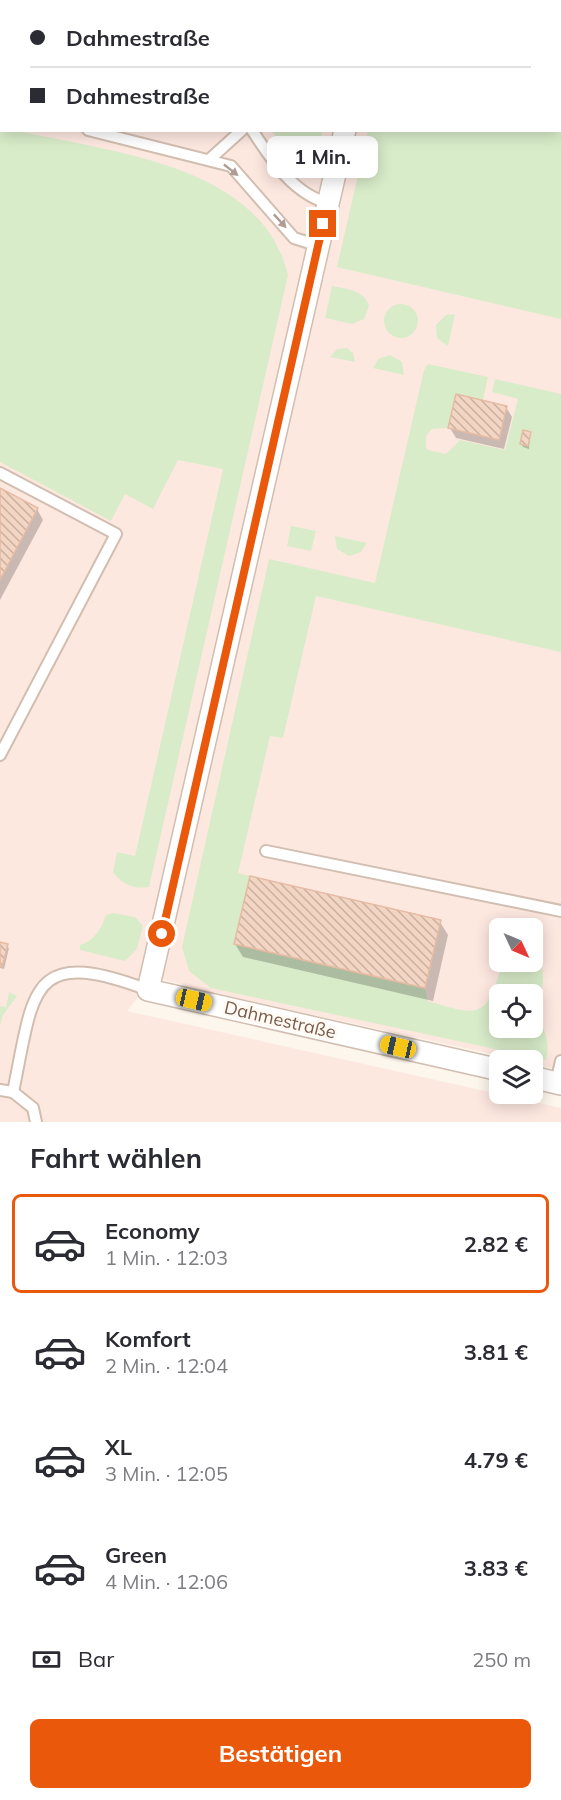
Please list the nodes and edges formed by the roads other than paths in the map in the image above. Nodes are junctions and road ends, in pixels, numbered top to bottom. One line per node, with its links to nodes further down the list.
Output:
1 (96, 132): 5 (lane)
2 (240, 132): 5 (lane)
3 (253, 132): 6 (lane)
4 (345, 132): 6 (street)
5 (210, 159): 7 (lane, one-way to 7)
6 (328, 203): 7 (street)
7 (318, 246): 12 (street)
8 (0, 473): 9 (lane)
9 (0, 755)
10 (266, 851): 11 (lane)
11 (561, 911)
12 (148, 990): 14 (street, Dahmestraße); 18 (lane)
13 (561, 1061): 16 (lane)
14 (489, 1068)
15 (543, 1079): 16 (street)
16 (559, 1083)
17 (0, 1090): 18 (lane)
18 (13, 1092): 19 (lane)
19 (36, 1122)

